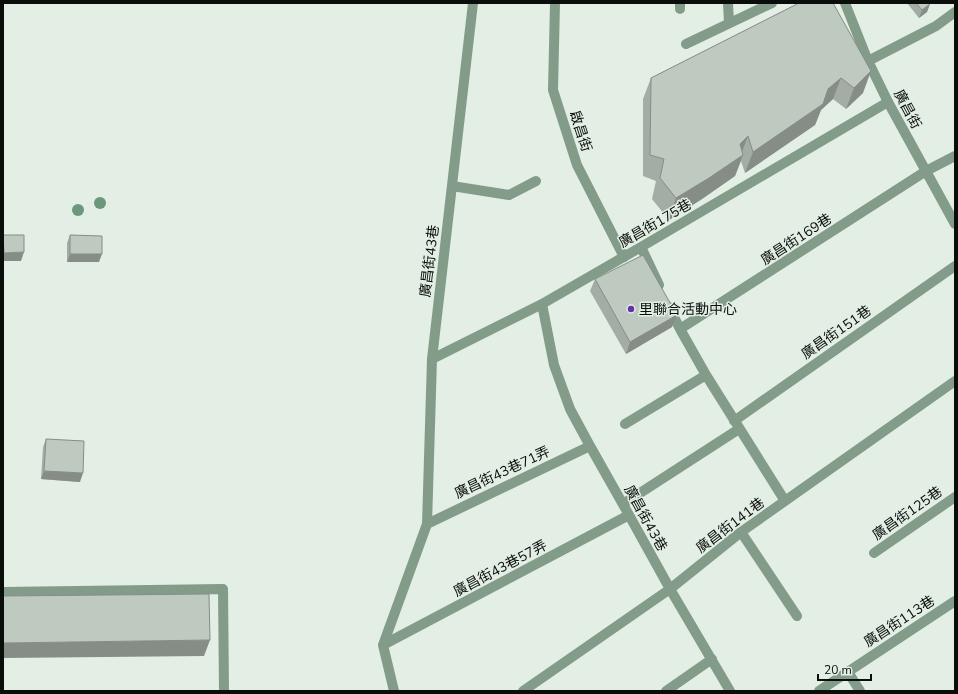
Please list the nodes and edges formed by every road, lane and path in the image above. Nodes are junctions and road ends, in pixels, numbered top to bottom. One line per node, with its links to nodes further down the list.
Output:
1 (473, 3): 14 (street, 廣昌街43巷)
2 (555, 3): 17 (street, 啟昌街)
3 (728, 3): 7 (street)
4 (772, 3): 7 (street)
5 (845, 3): 9 (street, 廣昌街)
6 (955, 12): 9 (street)
7 (729, 23): 8 (street)
8 (686, 44)
9 (868, 60): 10 (street, 廣昌街)
10 (888, 102): 12 (street, 廣昌街); 16 (street, 廣昌街175巷)
11 (955, 156): 12 (street, 廣昌街169巷)
12 (926, 172): 15 (street, 廣昌街); 20 (street, 廣昌街169巷)
13 (536, 181): 14 (street)
14 (452, 186): 21 (street, 廣昌街43巷)
15 (955, 224)
16 (641, 247): 17 (street, 廣昌街175巷); 20 (street)
17 (624, 257): 19 (street, 廣昌街175巷)
18 (955, 266): 25 (street, 廣昌街151巷)
19 (542, 304): 21 (street, 廣昌街175巷); 26 (street, 廣昌街43巷)
20 (680, 330): 22 (street)
21 (432, 359): 31 (street, 廣昌街43巷)
22 (706, 375): 24 (street); 25 (street)
23 (955, 382): 28 (street, 廣昌街141巷)
24 (625, 424)
25 (737, 425): 28 (street); 29 (street)
26 (590, 446): 29 (street, 廣昌街43巷); 31 (street, 廣昌街43巷71弄)
27 (955, 497): 33 (street, 廣昌街125巷)
28 (784, 501): 32 (street, 廣昌街141巷)
29 (623, 504): 30 (street, 廣昌街43巷)
30 (629, 515): 34 (street, 廣昌街43巷); 38 (street, 廣昌街43巷57弄)
31 (427, 524): 38 (street, 廣昌街43巷)
32 (741, 532): 34 (street, 廣昌街141巷); 37 (street)
33 (874, 553)
34 (670, 589): 39 (street, 廣昌街43巷); 43 (street, 廣昌街141巷)
35 (3, 592): 41 (street)
36 (955, 601): 40 (street, 廣昌街113巷)
37 (797, 616)
38 (383, 645): 42 (street)
39 (712, 659): 44 (street); 45 (street, 廣昌街43巷)
40 (848, 672): 46 (street, 廣昌街113巷); 47 (street)
41 (224, 691)
42 (394, 691)
43 (523, 691)
44 (666, 691)
45 (730, 691)
46 (819, 691)
47 (860, 691)

